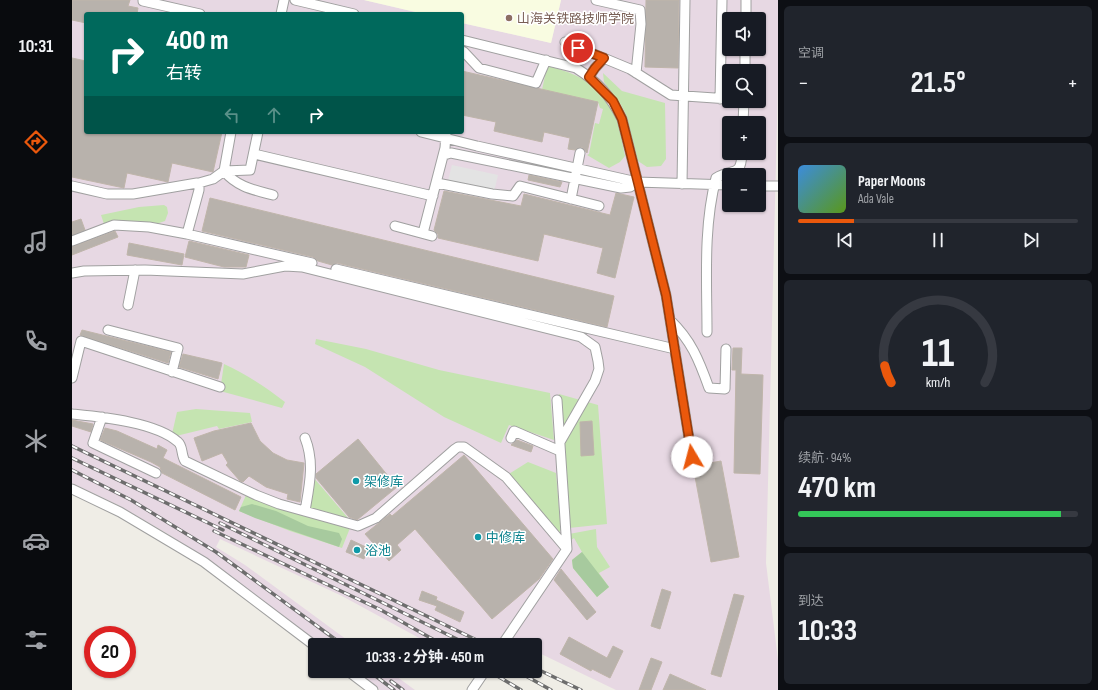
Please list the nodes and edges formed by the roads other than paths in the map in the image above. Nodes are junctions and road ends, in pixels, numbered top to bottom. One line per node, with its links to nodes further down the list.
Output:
1 (143, 0): 8 (street)
2 (284, 0): 9 (street)
3 (295, 0): 10 (street)
4 (596, 0): 18 (street)
5 (685, 0): 20 (street)
6 (722, 0): 17 (street)
7 (746, 0): 11 (street)
8 (191, 12)
9 (281, 12)
10 (346, 12)
11 (746, 12)
12 (465, 41): 16 (street)
13 (565, 42): 15 (street)
14 (464, 52): 16 (street)
15 (604, 58): 18 (street); 19 (street)
16 (546, 60): 19 (street)
17 (724, 64)
18 (636, 73): 20 (street)
19 (589, 77): 32 (street)
20 (683, 97): 21 (street); 35 (street)
21 (722, 99)
22 (231, 134): 30 (street)
23 (258, 134): 26 (street)
24 (446, 135): 27 (street); 29 (street)
25 (580, 153): 29 (street)
26 (254, 154): 30 (street); 42 (street)
27 (444, 155): 31 (street); 34 (street)
28 (741, 160): 36 (street)
29 (576, 169): 31 (street); 32 (street)
30 (224, 171): 41 (street); 46 (street)
31 (575, 179): 32 (street); 43 (street)
32 (637, 182): 35 (street); 51 (street)
33 (197, 183): 38 (street)
34 (437, 183): 42 (street); 43 (street)
35 (682, 184): 36 (street)
36 (714, 185): 37 (street); 53 (street)
37 (722, 185)
38 (72, 186)
39 (766, 186): 40 (street)
40 (778, 186)
41 (273, 195)
42 (433, 196): 45 (street)
43 (571, 199): 44 (street)
44 (599, 206)
45 (395, 226)
46 (187, 234): 47 (street); 54 (street)
47 (72, 241)
48 (135, 270): 49 (street); 50 (street); 64 (street)
49 (72, 273)
50 (128, 305)
51 (670, 320): 54 (street); 55 (street)
52 (108, 330): 56 (street)
53 (707, 332)
54 (675, 349): 65 (street)
55 (726, 349)
56 (172, 372): 57 (street); 58 (street)
57 (72, 378)
58 (220, 387)
59 (557, 400): 64 (street)
60 (72, 414): 61 (street)
61 (102, 417): 66 (street); 68 (street)
62 (305, 438): 68 (street)
63 (510, 438): 64 (street)
64 (560, 447): 69 (street)
65 (692, 457)
66 (156, 474)
67 (72, 489): 71 (street)
68 (305, 511): 69 (street)
69 (567, 549): 70 (street)
70 (507, 638)
71 (308, 641)
72 (357, 678): 74 (street)
73 (480, 678): 75 (street)
74 (373, 690)
75 (472, 690)

